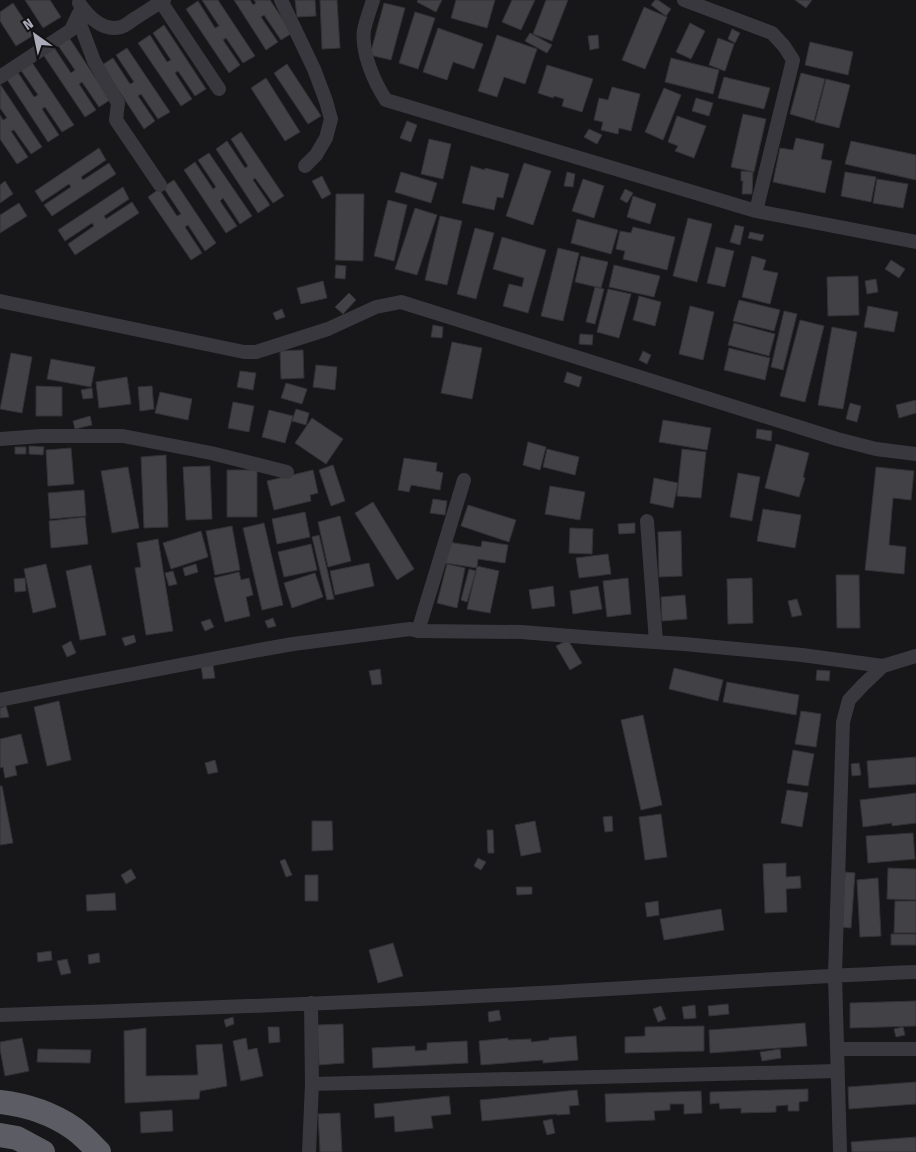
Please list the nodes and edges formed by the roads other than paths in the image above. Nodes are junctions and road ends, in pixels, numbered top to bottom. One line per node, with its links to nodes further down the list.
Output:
1 (281, 0): 8 (street)
2 (373, 0): 10 (street)
3 (684, 0): 10 (street)
4 (162, 1): 5 (street); 7 (street)
5 (80, 4): 6 (street); 9 (street)
6 (0, 77)
7 (219, 89)
8 (305, 166)
9 (160, 185)
10 (756, 211): 11 (street)
11 (916, 242)
12 (0, 301): 14 (street)
13 (0, 439): 15 (street)
14 (916, 454)
15 (287, 472)
16 (464, 480): 18 (street)
17 (646, 521): 19 (street)
18 (418, 631): 19 (street); 22 (street)
19 (656, 642): 21 (street)
20 (916, 656): 21 (street)
21 (883, 666): 24 (street)
22 (0, 700)
23 (916, 972): 24 (street)
24 (835, 975): 25 (street); 27 (street)
25 (311, 1003): 26 (street); 30 (street)
26 (0, 1015)
27 (837, 1049): 28 (street); 29 (street)
28 (916, 1049)
29 (838, 1071): 30 (street); 36 (street)
30 (312, 1084): 35 (street)
31 (0, 1102): 34 (highway)
32 (0, 1135): 33 (highway)
33 (43, 1152)
34 (99, 1152)
35 (309, 1152)
36 (840, 1152)

